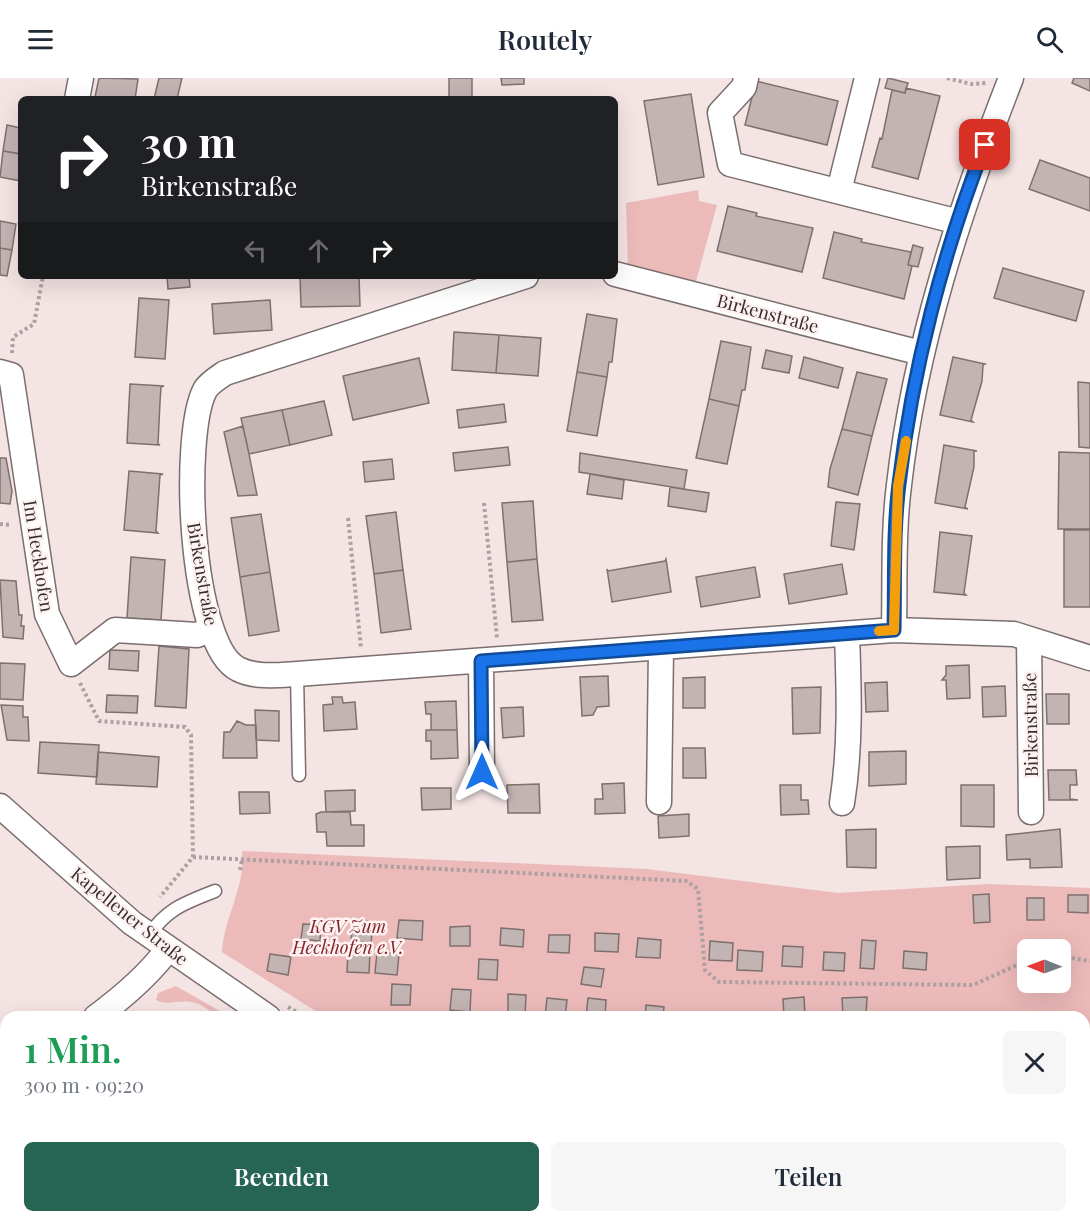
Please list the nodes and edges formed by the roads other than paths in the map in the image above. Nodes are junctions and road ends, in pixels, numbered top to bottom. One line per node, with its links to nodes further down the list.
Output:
1 (81, 78): 5 (street)
2 (746, 78): 6 (street)
3 (867, 78): 6 (street)
4 (1009, 83): 7 (street)
5 (78, 96)
6 (839, 191): 7 (street)
7 (959, 222): 10 (street)
8 (618, 275): 10 (street, Birkenstraße)
9 (517, 279): 12 (street, Birkenstraße)
10 (921, 353): 13 (street)
11 (6, 374): 12 (street, Im Heckhofen)
12 (211, 629): 19 (street, Birkenstraße)
13 (894, 630): 14 (street, Birkenstraße); 15 (street, Birkenstraße)
14 (847, 634): 16 (street, Birkenstraße); 23 (street)
15 (1029, 639): 17 (street, Birkenstraße); 25 (street, Birkenstraße)
16 (662, 648): 18 (street, Birkenstraße); 22 (street)
17 (1090, 657)
18 (490, 660): 19 (street, Birkenstraße); 20 (street)
19 (297, 674): 21 (lane)
20 (482, 772)
21 (299, 774)
22 (659, 802)
23 (842, 802)
24 (0, 806): 27 (street, Kapellener Straße)
25 (1031, 812)
26 (215, 891): 27 (lane)
27 (159, 942): 28 (street); 29 (street, Kapellener Straße)
28 (104, 1011)
29 (259, 1011)

